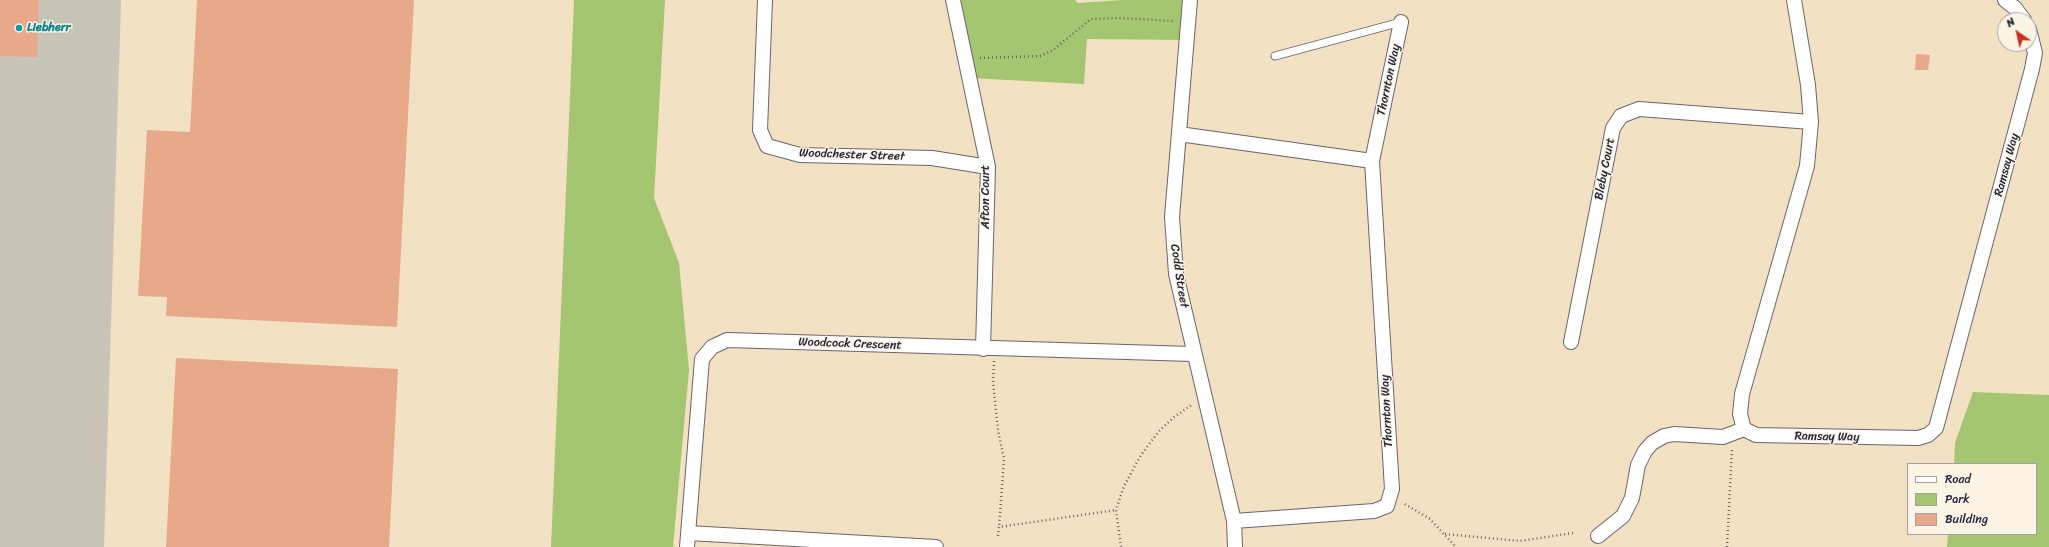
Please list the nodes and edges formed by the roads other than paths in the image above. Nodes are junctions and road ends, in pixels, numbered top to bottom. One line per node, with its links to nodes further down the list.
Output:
1 (765, 0): 13 (street, Woodchester Street)
2 (953, 0): 13 (street, Afton Court)
3 (1190, 0): 11 (street, Codd Street)
4 (1794, 0): 10 (street)
5 (2005, 0): 6 (street)
6 (2018, 12)
7 (1401, 22): 9 (lane); 12 (street, Thornton Way)
8 (2035, 52): 17 (street, Ramsay Way)
9 (1275, 56)
10 (1811, 122): 14 (street, Bleby Court); 17 (street)
11 (1179, 134): 12 (street); 16 (street, Codd Street)
12 (1372, 161): 18 (street, Thornton Way)
13 (988, 166): 15 (street, Afton Court)
14 (1571, 342)
15 (983, 349): 16 (street, Woodcock Crescent); 20 (street, Woodcock Crescent)
16 (1193, 354): 18 (street, Codd Street)
17 (1744, 429): 19 (street)
18 (1234, 521): 22 (street, Codd Street)
19 (1598, 536)
20 (687, 540): 21 (street)
21 (936, 547)
22 (1235, 547)

